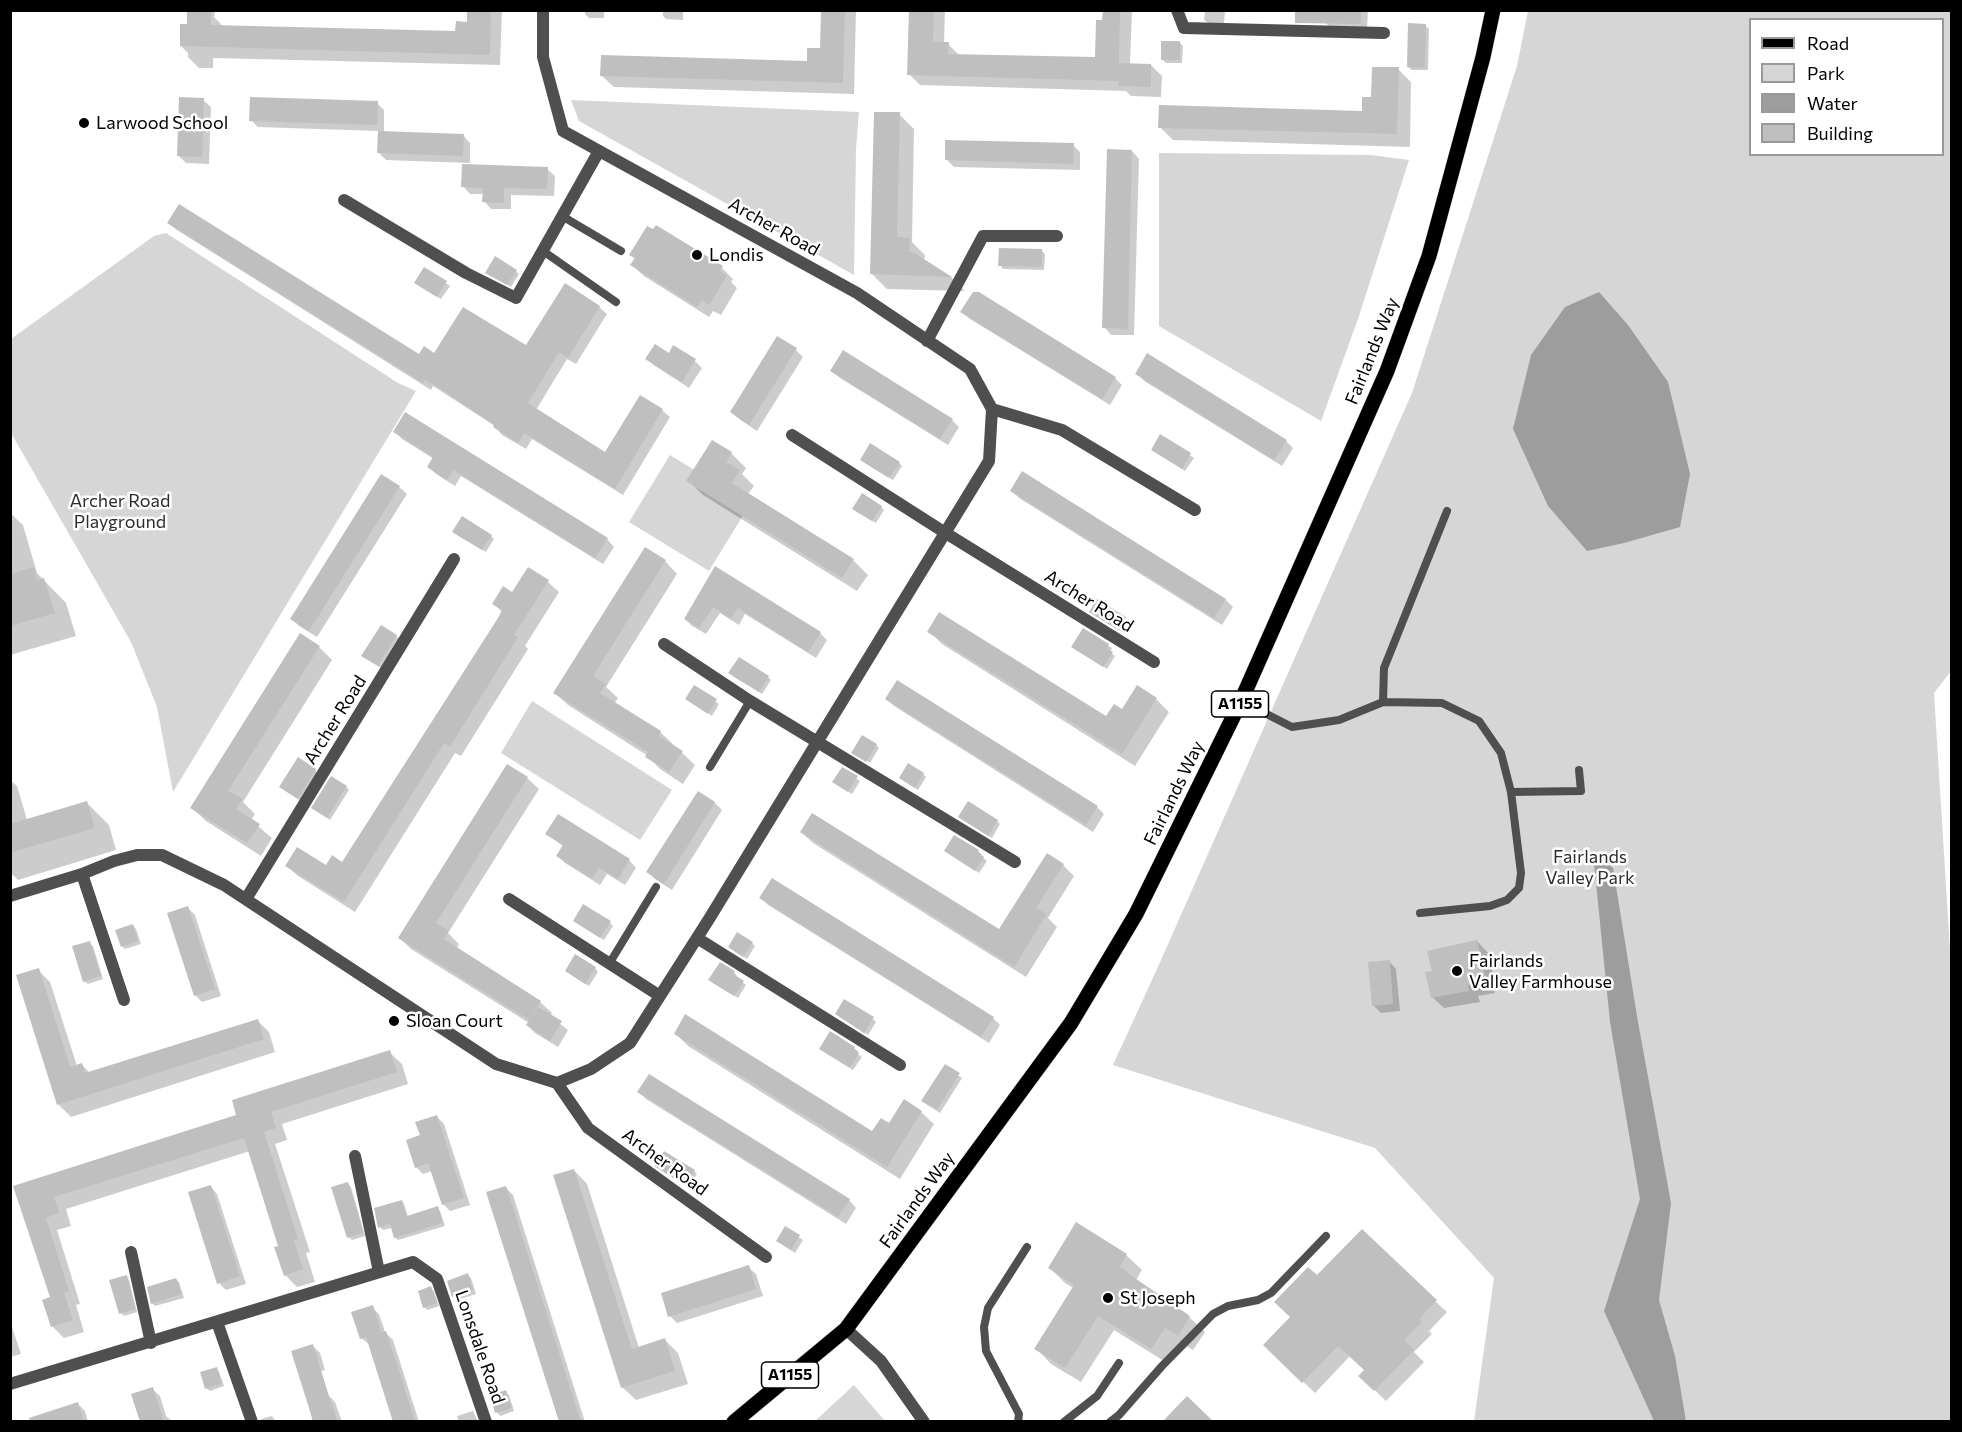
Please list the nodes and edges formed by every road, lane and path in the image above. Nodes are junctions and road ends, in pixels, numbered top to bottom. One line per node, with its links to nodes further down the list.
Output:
1 (543, 10): 5 (street, Archer Road)
2 (1177, 10): 4 (street)
3 (1493, 10): 22 (main road, Fairlands Way / A1155)
4 (1384, 33)
5 (599, 151): 7 (street); 12 (street, Archer Road)
6 (344, 200): 9 (street)
7 (562, 216): 9 (street); 10 (lane)
8 (1057, 236): 12 (street)
9 (543, 251): 11 (lane)
10 (621, 251)
11 (616, 302)
12 (927, 341): 13 (street, Archer Road)
13 (992, 409): 15 (street); 17 (street)
14 (792, 435): 17 (street, Archer Road)
15 (1195, 510)
16 (1447, 511): 23 (lane)
17 (944, 532): 20 (street, Archer Road); 24 (street)
18 (454, 560): 32 (street, Archer Road)
19 (664, 644): 21 (street)
20 (1154, 662)
21 (750, 701): 24 (street); 25 (lane)
22 (1241, 701): 23 (lane); 48 (main road, Fairlands Way / A1155)
23 (1383, 702): 27 (lane)
24 (817, 740): 28 (street); 35 (street)
25 (710, 767)
26 (1579, 770): 27 (lane)
27 (1511, 792): 34 (lane)
28 (1015, 862)
29 (82, 874): 31 (street); 32 (street); 38 (street)
30 (656, 887): 36 (lane)
31 (10, 896)
32 (246, 899): 40 (street)
33 (509, 899): 36 (street)
34 (1420, 913)
35 (697, 938): 37 (street); 39 (street)
36 (609, 964): 37 (street)
37 (660, 996): 40 (street)
38 (124, 1000)
39 (900, 1065)
40 (557, 1083): 45 (street, Archer Road)
41 (355, 1156): 46 (street)
42 (1326, 1236): 58 (lane)
43 (1027, 1247): 56 (lane)
44 (131, 1252): 49 (street)
45 (766, 1257)
46 (379, 1272): 47 (street, Lonsdale Road); 53 (street, Lonsdale Road)
47 (217, 1322): 49 (street, Lonsdale Road); 52 (street)
48 (846, 1329): 54 (main road, Fairlands Way / A1155); 55 (street)
49 (151, 1343): 51 (street, Lonsdale Road)
50 (1119, 1363): 57 (lane)
51 (10, 1384)
52 (252, 1422)
53 (486, 1422)
54 (734, 1422)
55 (924, 1422)
56 (1018, 1422)
57 (1064, 1422)
58 (1110, 1422)

